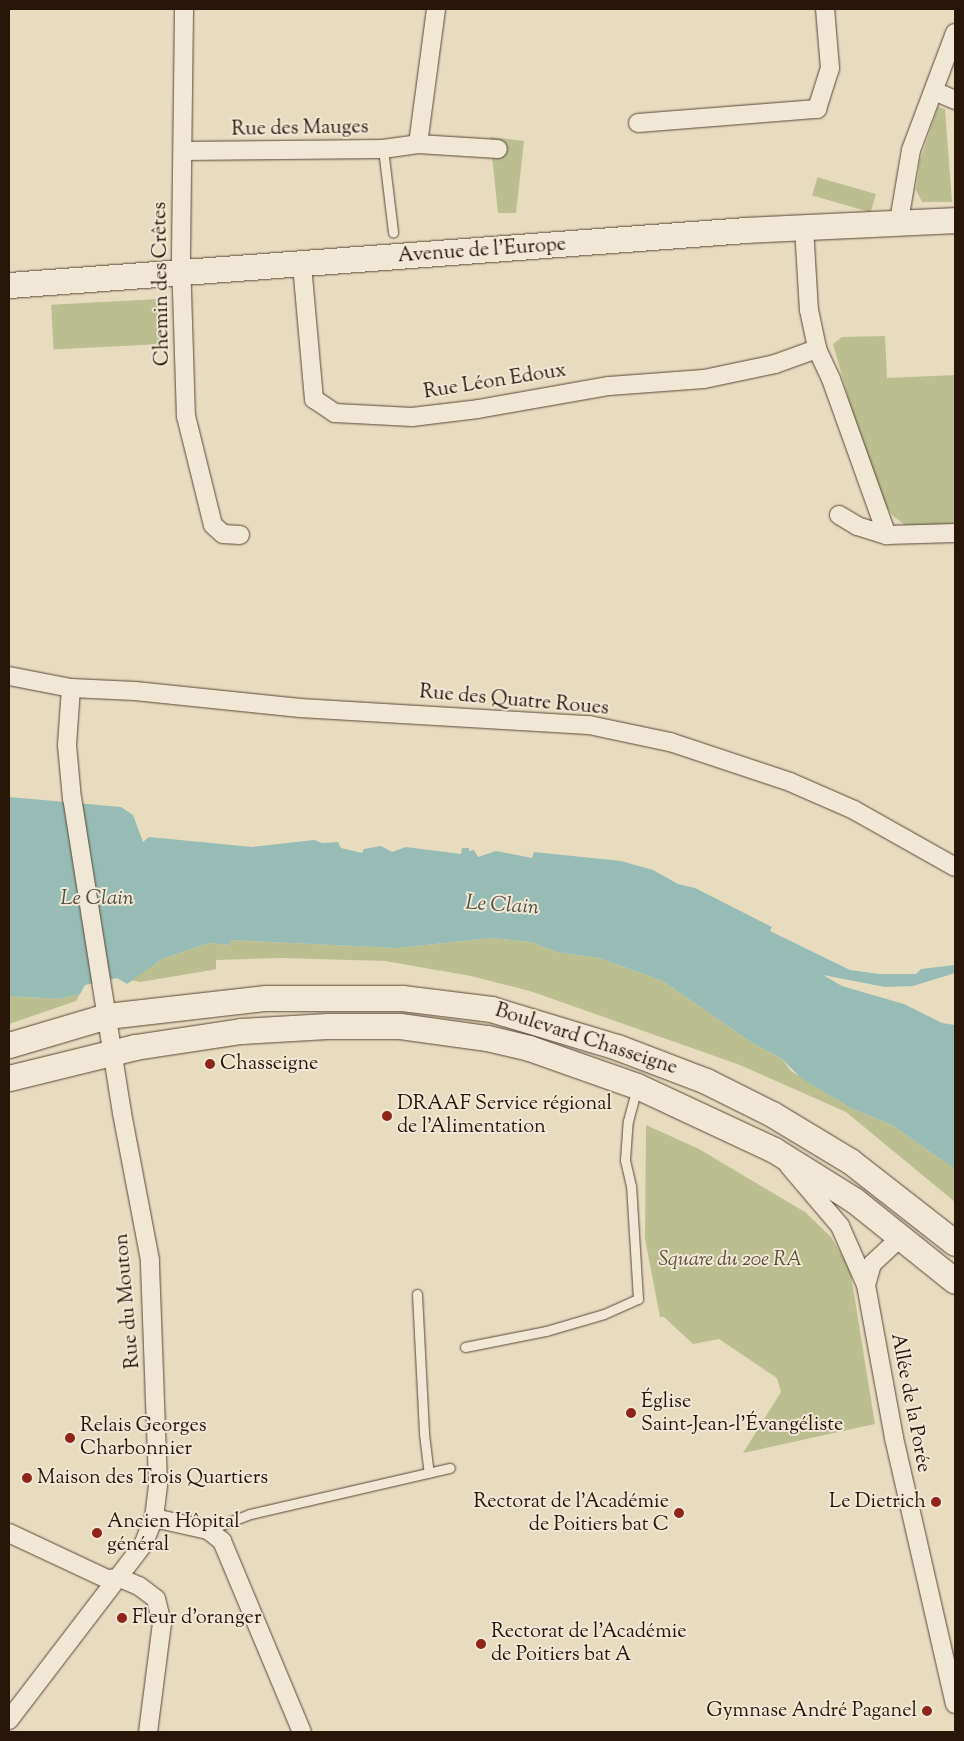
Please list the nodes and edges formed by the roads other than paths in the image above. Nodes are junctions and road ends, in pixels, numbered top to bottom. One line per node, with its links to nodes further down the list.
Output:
1 (184, 9): 11 (street, Chemin des Crêtes)
2 (436, 9): 8 (street)
3 (825, 9): 7 (street)
4 (955, 33): 5 (street)
5 (934, 90): 6 (street); 13 (street)
6 (955, 100)
7 (638, 123)
8 (418, 144): 9 (street, Rue des Mauges); 10 (street, Rue des Mauges)
9 (383, 149): 11 (street, Rue des Mauges); 15 (lane)
10 (498, 150)
11 (183, 151): 17 (street, Chemin des Crêtes)
12 (955, 220): 13 (main road, Avenue de l'Europe)
13 (899, 221): 14 (main road, Avenue de l'Europe)
14 (804, 227): 16 (main road, Avenue de l'Europe); 19 (street)
15 (393, 232)
16 (302, 265): 17 (main road, Avenue de l'Europe); 19 (street, Rue Léon Edoux)
17 (182, 274): 18 (main road, Avenue de l'Europe); 22 (street, Chemin des Crêtes)
18 (9, 285)
19 (817, 349): 23 (street)
20 (839, 515): 23 (street)
21 (955, 534): 23 (street)
22 (240, 535)
23 (887, 535)
24 (9, 676): 25 (street, Rue des Quatre Roues)
25 (71, 688): 26 (street, Rue des Quatre Roues); 27 (street, Rue du Mouton)
26 (955, 867)
27 (107, 1016): 28 (main road, Boulevard Chasseigne); 29 (street, Rue du Mouton); 34 (main road, Boulevard Chasseigne)
28 (9, 1045)
29 (112, 1052): 30 (main road, Boulevard Chasseigne); 31 (main road, Boulevard Chasseigne); 41 (street, Rue du Mouton)
30 (9, 1078)
31 (637, 1086): 32 (main road, Boulevard Chasseigne); 38 (lane)
32 (774, 1150): 33 (main road, Boulevard Chasseigne); 36 (street, Allée de la Porée)
33 (902, 1236): 35 (main road, Boulevard Chasseigne); 36 (street)
34 (955, 1243)
35 (955, 1281)
36 (866, 1285): 45 (street, Allée de la Porée)
37 (417, 1294): 40 (lane)
38 (465, 1347)
39 (450, 1468): 40 (lane)
40 (430, 1473): 42 (lane)
41 (154, 1518): 42 (street); 44 (street, Rue du Mouton)
42 (208, 1530): 48 (street)
43 (9, 1533): 44 (street)
44 (120, 1578): 46 (street, Rue du Mouton); 47 (street)
45 (955, 1704)
46 (9, 1720)
47 (148, 1732)
48 (302, 1732)

